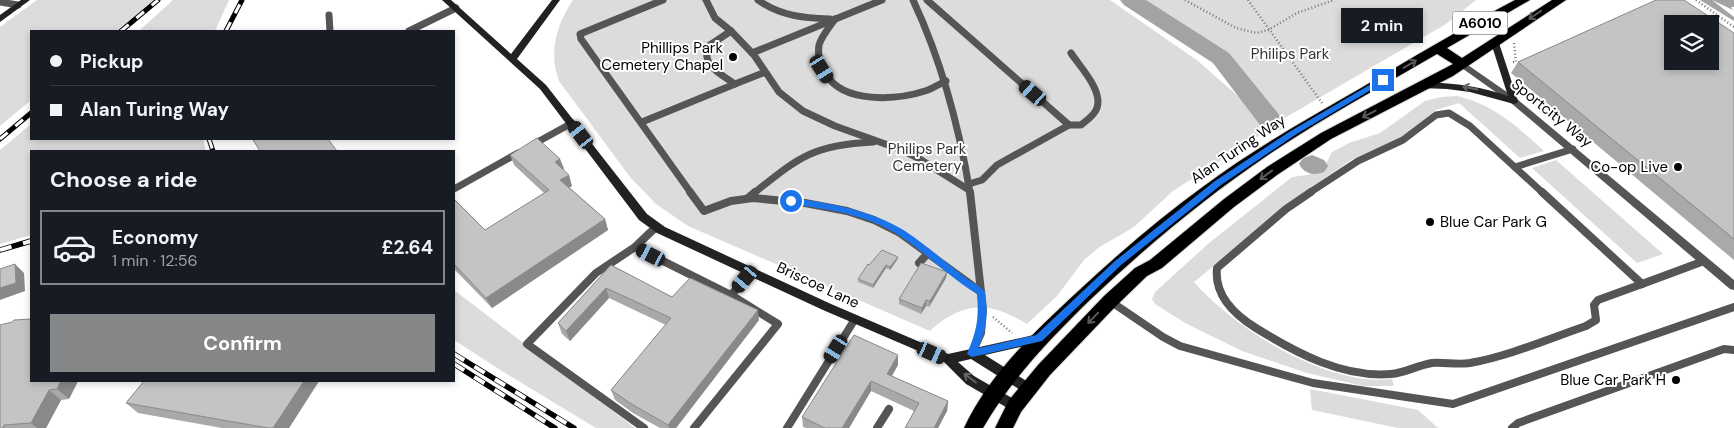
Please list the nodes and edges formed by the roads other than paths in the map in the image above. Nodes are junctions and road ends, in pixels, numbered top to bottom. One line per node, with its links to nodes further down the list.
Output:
1 (446, 0): 13 (street, Briscoe Lane)
2 (556, 0): 24 (street)
3 (663, 0): 31 (lane)
4 (706, 0): 19 (lane)
5 (758, 0): 16 (lane)
6 (882, 0): 16 (lane)
7 (913, 0): 27 (lane)
8 (927, 0): 33 (lane)
9 (1524, 0): 21 (highway, Alan Turing Way / A6010)
10 (1560, 0): 20 (highway, A6010, one-way to 20)
11 (0, 2): 12 (lane)
12 (22, 3): 15 (street)
13 (456, 8): 18 (lane); 24 (street, Briscoe Lane)
14 (329, 15): 17 (lane)
15 (0, 19)
16 (835, 19): 22 (lane); 27 (lane)
17 (330, 30)
18 (411, 30)
19 (731, 31): 22 (lane); 28 (lane)
20 (1495, 42): 25 (highway, A6010); 30 (street)
21 (1437, 48): 25 (highway, Sportcity Way); 53 (highway, Alan Turing Way / A6010, one-way to 21)
22 (752, 53): 26 (lane)
23 (1071, 53): 33 (lane)
24 (513, 58): 32 (street, Briscoe Lane)
25 (1462, 64): 29 (highway, A6010); 30 (street, Sportcity Way)
26 (763, 73): 28 (lane); 34 (lane)
27 (946, 81): 37 (lane)
28 (735, 84): 31 (lane)
29 (1424, 86): 30 (street, one-way to 29); 50 (highway, A6010, one-way to 50)
30 (1514, 101): 35 (street, Sportcity Way)
31 (642, 122): 39 (lane)
32 (572, 123): 38 (lane); 40 (street, Briscoe Lane)
33 (1069, 125): 37 (lane)
34 (874, 142): 37 (lane); 39 (lane)
35 (1573, 149): 36 (lane); 43 (street, Sportcity Way)
36 (1515, 166): 46 (lane); 46 (lane)
37 (969, 187): 48 (lane)
38 (455, 188)
39 (748, 198): 42 (lane)
40 (656, 227): 41 (lane); 45 (street, Briscoe Lane)
41 (635, 247): 49 (lane); 62 (lane)
42 (928, 253): 44 (lane); 48 (lane)
43 (1704, 261): 46 (lane); 47 (street, Sportcity Way)
44 (919, 263)
45 (753, 271): 49 (lane); 52 (street, Briscoe Lane)
46 (1643, 285)
47 (1734, 286)
48 (981, 292): 55 (lane)
49 (731, 295): 63 (lane)
50 (1110, 301): 51 (lane); 58 (highway, A6010, one-way to 58)
51 (1734, 307)
52 (855, 319): 56 (street, Briscoe Lane); 64 (lane)
53 (1039, 339): 55 (street); 57 (highway, Alan Turing Way / A6010)
54 (1734, 350): 68 (lane)
55 (972, 354): 56 (street); 57 (street)
56 (948, 360): 59 (street, Briscoe Lane, one-way to 56)
57 (1007, 375): 58 (street); 59 (highway, A6010)
58 (1029, 389): 60 (highway, A6010)
59 (994, 393): 60 (street, Briscoe Lane); 66 (highway, A6010)
60 (1015, 406): 67 (highway, A6010)
61 (889, 409): 65 (lane)
62 (644, 428)
63 (694, 428)
64 (787, 428)
65 (876, 428)
66 (974, 428)
67 (1004, 428)
68 (1512, 428)

